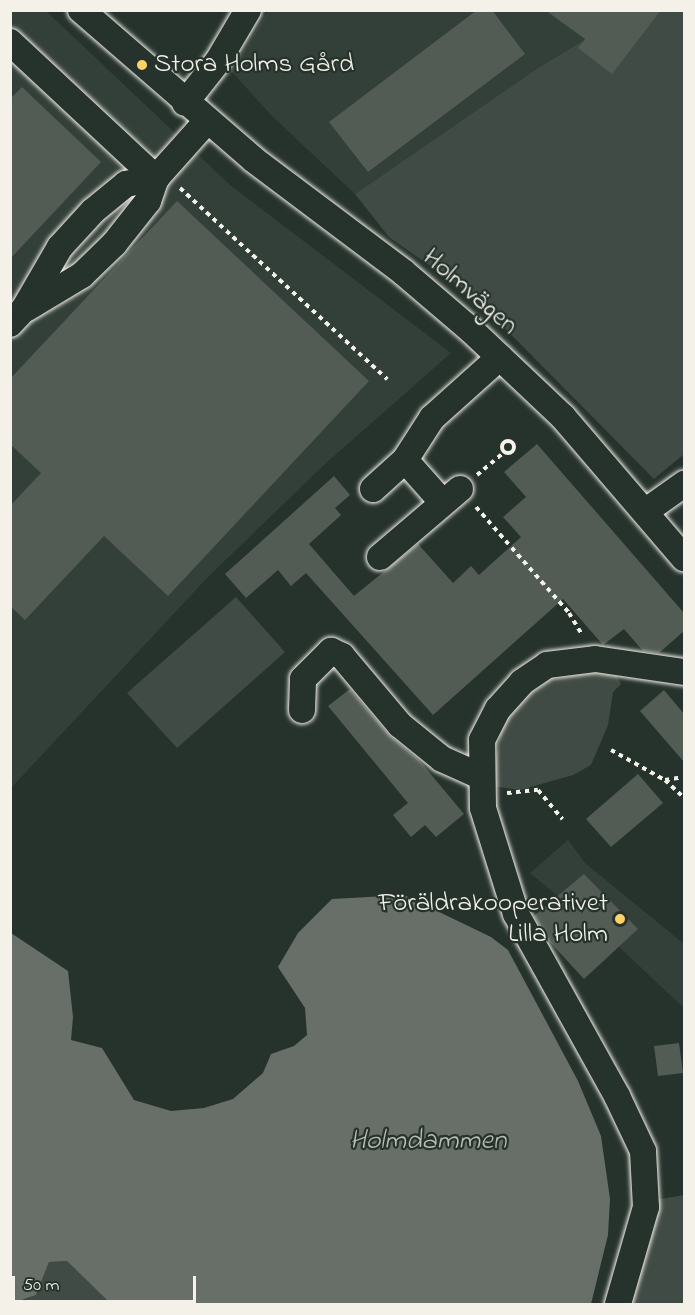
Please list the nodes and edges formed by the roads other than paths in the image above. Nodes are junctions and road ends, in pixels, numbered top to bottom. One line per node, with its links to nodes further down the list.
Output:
1 (81, 10): 4 (street, Holmvägen)
2 (248, 10): 4 (street)
3 (10, 42): 6 (street)
4 (185, 103): 5 (street, Holmvägen)
5 (207, 121): 6 (street); 8 (street, Holmvägen)
6 (159, 175): 7 (street); 7 (street)
7 (17, 317)
8 (500, 357): 9 (street); 12 (street, Holmvägen)
9 (405, 460): 11 (street); 14 (street)
10 (684, 484): 12 (street)
11 (373, 489)
12 (646, 511): 13 (street, Holmvägen)
13 (684, 556)
14 (380, 557)
15 (684, 672): 17 (street)
16 (302, 710): 17 (street)
17 (481, 786): 18 (street)
18 (618, 1305)

